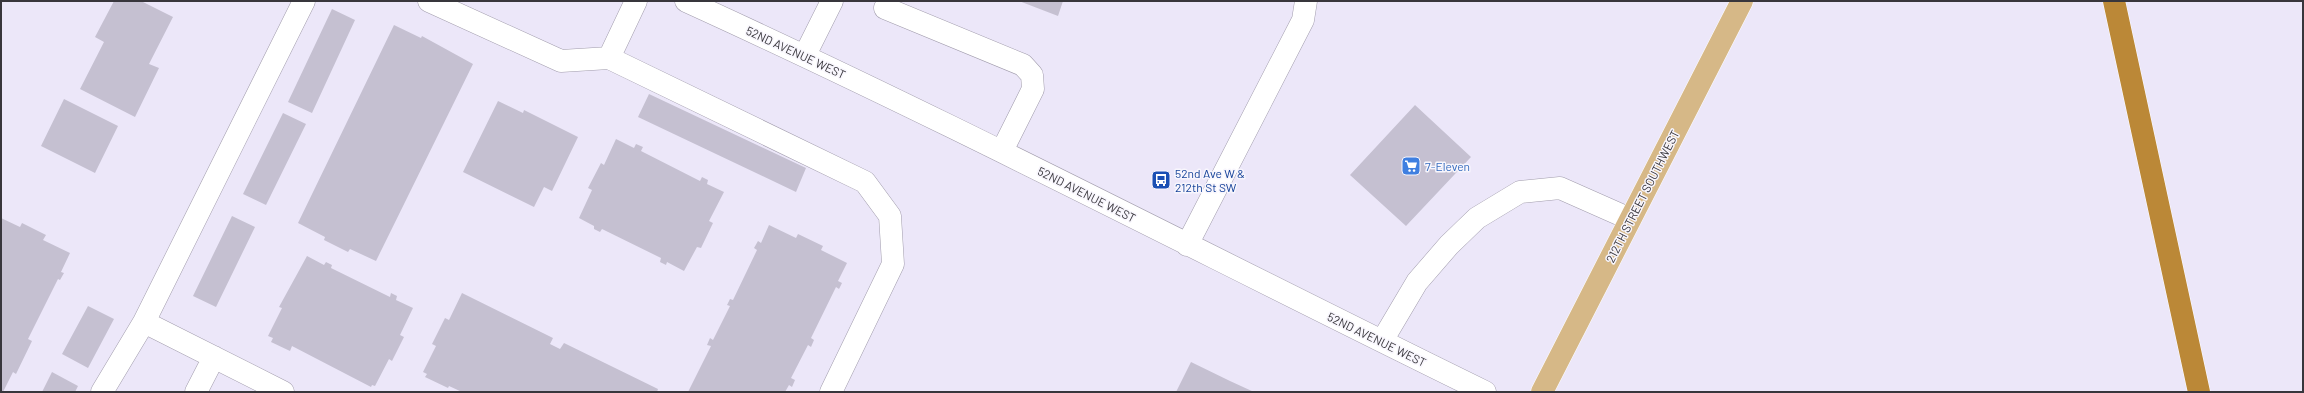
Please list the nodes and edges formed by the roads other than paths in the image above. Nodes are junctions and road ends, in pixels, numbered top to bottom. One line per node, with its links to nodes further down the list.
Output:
1 (304, 1): 15 (street)
2 (429, 1): 11 (street)
3 (636, 1): 11 (street)
4 (686, 1): 10 (street, 52ND AVENUE WEST)
5 (832, 1): 10 (street)
6 (1306, 1): 14 (street)
7 (1742, 1): 13 (main road, 212TH STREET SOUTHWEST)
8 (2114, 1): 24 (highway)
9 (885, 8): 12 (street)
10 (805, 55): 12 (street, 52ND AVENUE WEST)
11 (610, 58): 21 (street)
12 (1002, 151): 14 (street, 52ND AVENUE WEST)
13 (1630, 219): 16 (street); 23 (main road, 212TH STREET SOUTHWEST)
14 (1187, 245): 16 (street, 52ND AVENUE WEST)
15 (144, 322): 17 (street); 18 (street)
16 (1382, 342): 22 (street, 52ND AVENUE WEST)
17 (214, 357): 19 (street); 20 (street)
18 (102, 392)
19 (196, 392)
20 (283, 392)
21 (831, 392)
22 (1485, 392)
23 (1542, 392)
24 (2199, 392)

